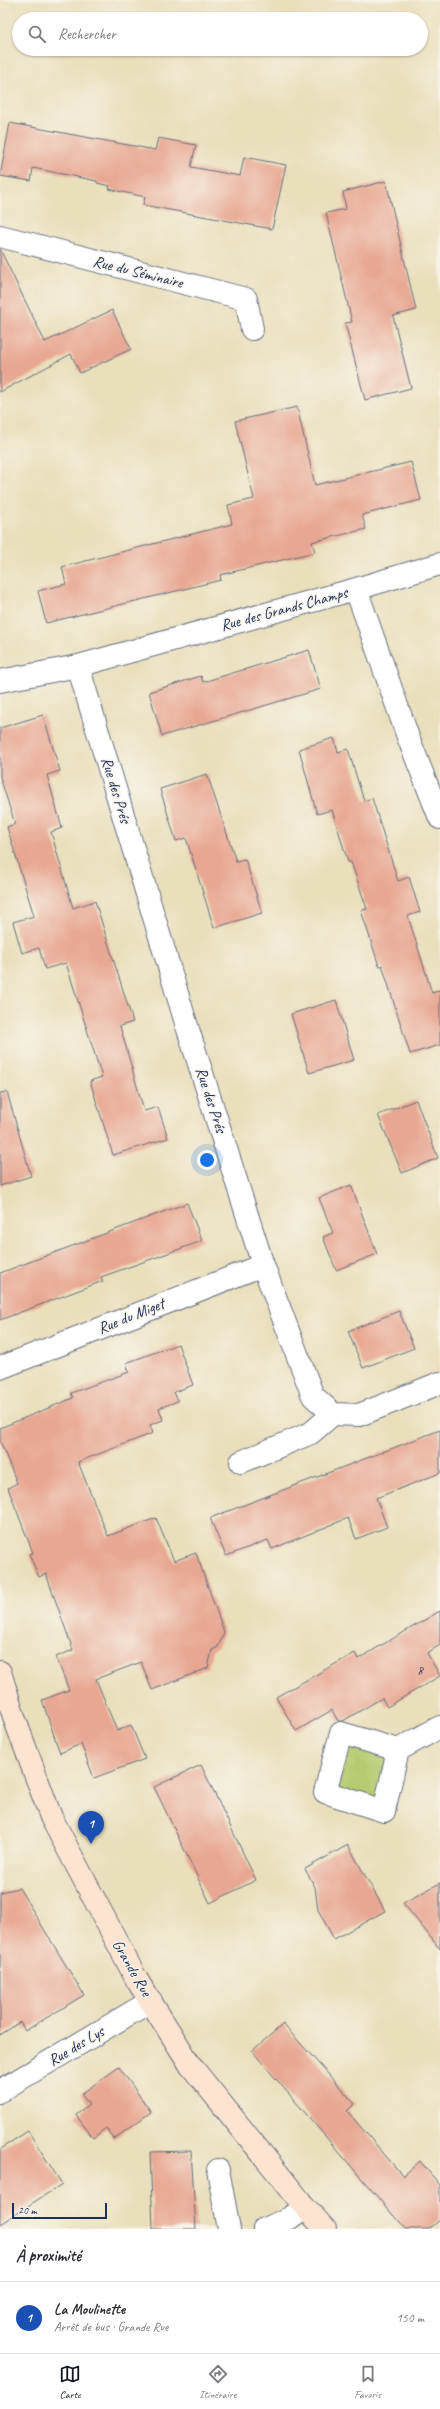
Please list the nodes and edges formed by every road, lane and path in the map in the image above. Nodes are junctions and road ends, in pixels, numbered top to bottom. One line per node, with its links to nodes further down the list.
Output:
1 (0, 236): 2 (street, Rue du Séminaire)
2 (252, 329)
3 (440, 564): 4 (street)
4 (356, 589): 5 (street, Rue des Grands Champs); 7 (street, Rue des Grands Champs)
5 (78, 666): 6 (street, Rue des Grands Champs); 8 (street, Rue des Prés)
6 (0, 681)
7 (440, 818)
8 (262, 1265): 9 (street, Rue du Miget); 11 (street, Rue des Prés)
9 (0, 1368)
10 (440, 1383): 11 (street)
11 (333, 1414): 12 (street)
12 (241, 1462)
13 (0, 1672): 16 (street, Grande Rue)
14 (440, 1727): 15 (street)
15 (398, 1750)
16 (151, 2001): 17 (street, Rue des Lys); 19 (street, Grande Rue)
17 (0, 2091)
18 (218, 2170): 20 (street)
19 (304, 2207): 21 (street); 22 (street, Grande Rue)
20 (229, 2229)
21 (264, 2229)
22 (325, 2229)

